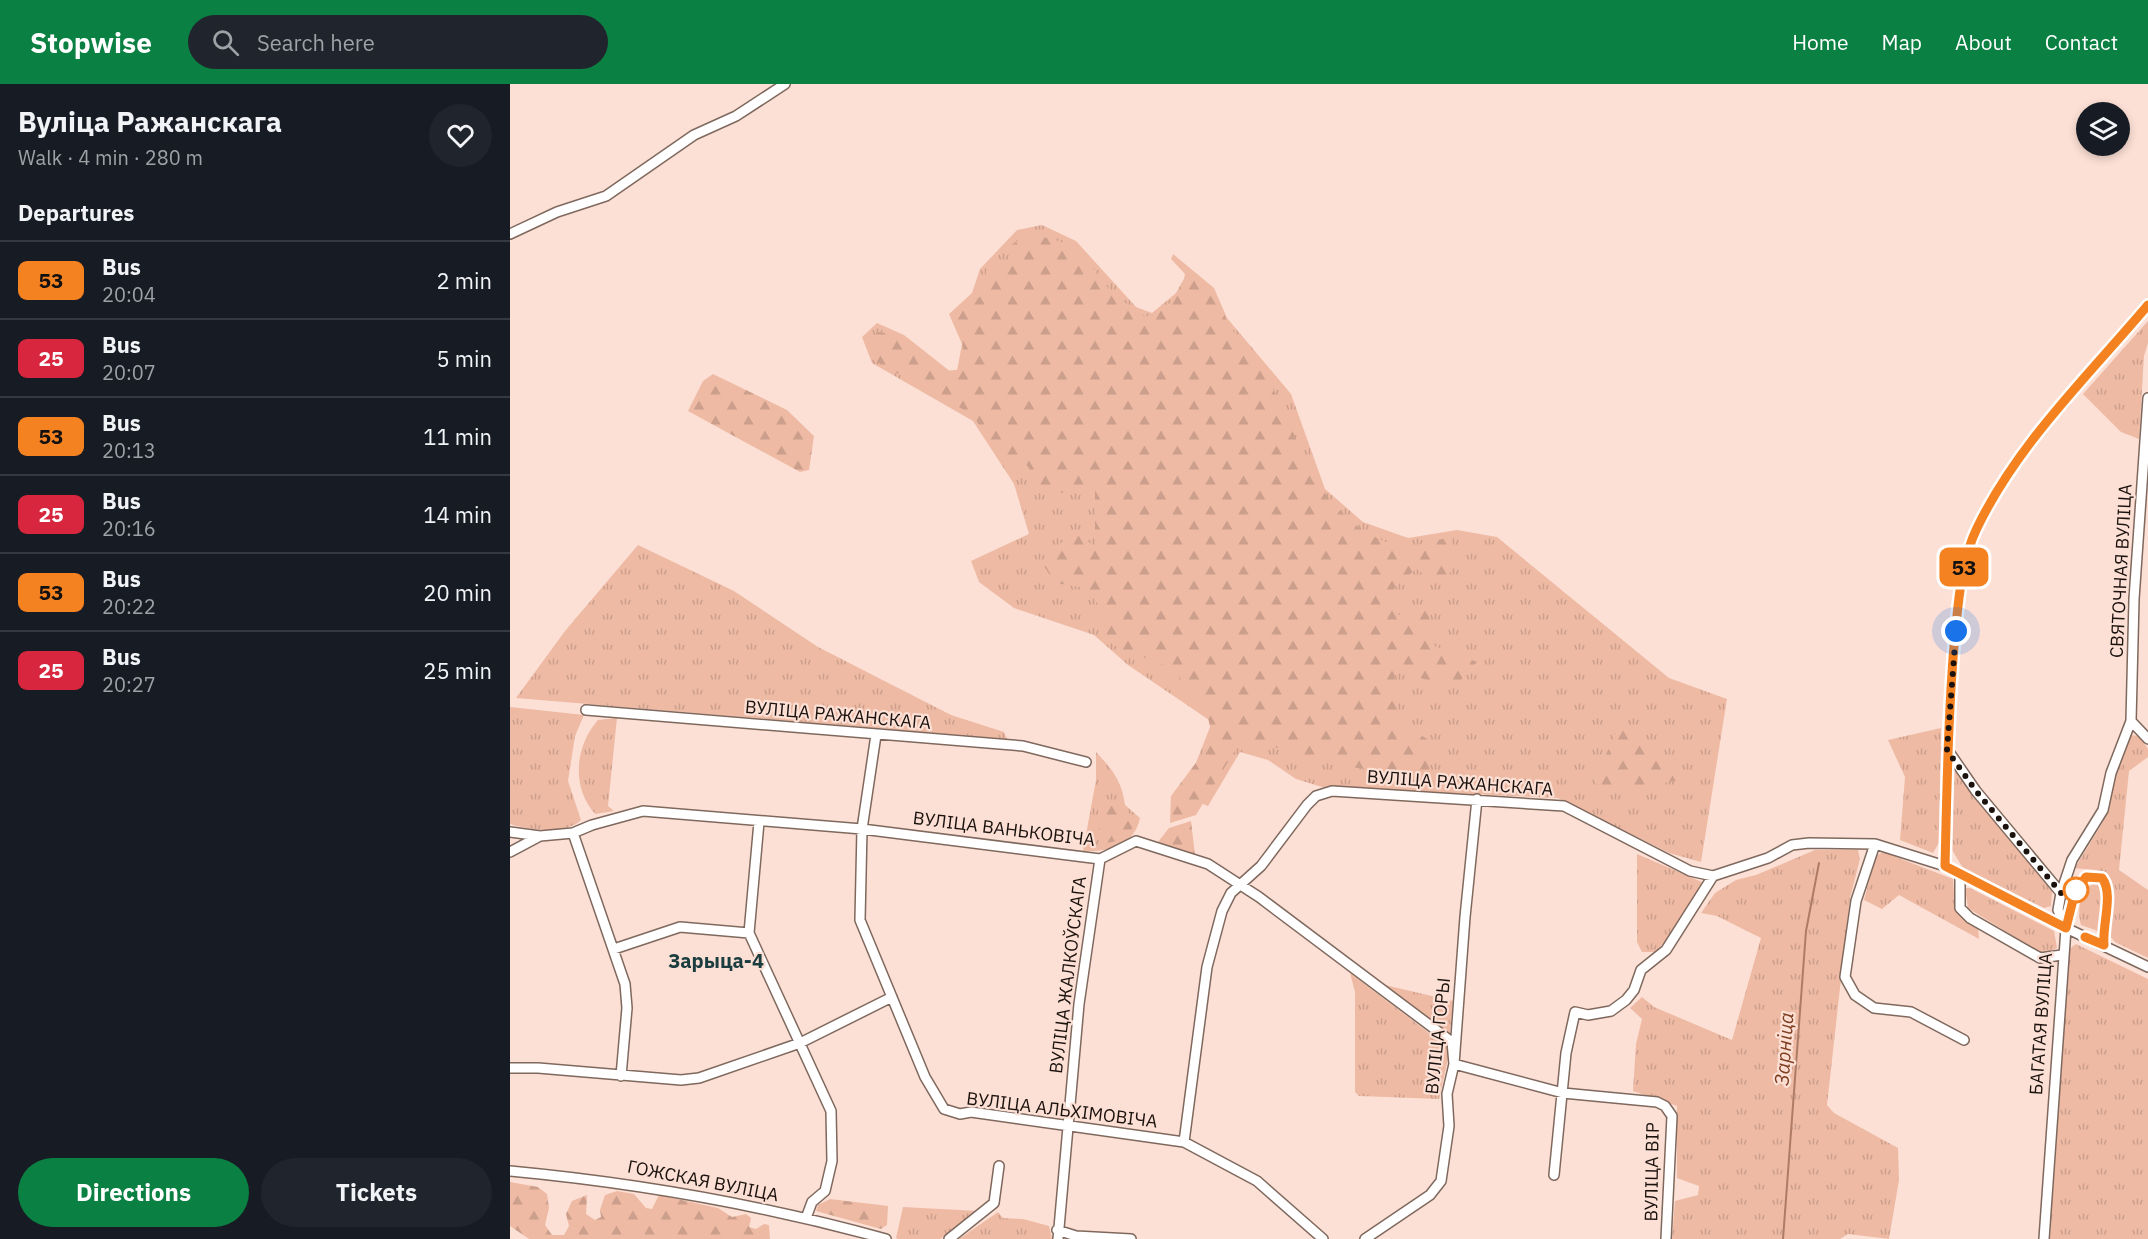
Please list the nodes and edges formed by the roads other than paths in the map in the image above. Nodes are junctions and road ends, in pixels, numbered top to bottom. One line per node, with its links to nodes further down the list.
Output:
1 (785, 84): 2 (street)
2 (510, 234)
3 (2148, 305): 9 (street)
4 (2148, 398): 6 (street, СВЯТОЧНАЯ ВУЛІЦА)
5 (586, 710): 7 (street, ВУЛІЦА РАЖАНСКАГА)
6 (2131, 721): 8 (street); 24 (street, БАГАТАЯ ВУЛІЦА)
7 (876, 735): 10 (street, ВУЛІЦА РАЖАНСКАГА); 13 (street, ВУЛІЦА АЛЬХІМОВІЧА)
8 (2148, 739)
9 (1947, 750): 20 (street); 24 (street)
10 (1086, 762)
11 (1477, 799): 22 (street, ВУЛІЦА РАЖАНСКАГА); 23 (street, ВУЛІЦА РАЖАНСКАГА); 33 (street, ВУЛІЦА ГОРЫ)
12 (759, 822): 13 (street, ВУЛІЦА ВАНЬКОВІЧА); 15 (street, ВУЛІЦА ВАНЬКОВІЧА); 26 (street)
13 (862, 829): 19 (street, ВУЛІЦА ВАНЬКОВІЧА); 30 (street, ВУЛІЦА АЛЬХІМОВІЧА)
14 (510, 832): 16 (street)
15 (573, 833): 16 (street, ВУЛІЦА ВАНЬКОВІЧА); 27 (street)
16 (540, 836): 18 (street, ВУЛІЦА ВАНЬКОВІЧА)
17 (1875, 844): 20 (street); 22 (street); 31 (street)
18 (510, 852)
19 (1100, 859): 23 (street, ВУЛІЦА ВАНЬКОВІЧА); 37 (street, ВУЛІЦА ЖАЛКОЎСКАГА)
20 (1945, 866): 21 (street)
21 (1960, 874): 25 (street); 28 (street)
22 (1713, 876): 36 (street)
23 (1239, 886): 33 (street, ВУЛІЦА ВАНЬКОВІЧА); 38 (street)
24 (2061, 893): 25 (street, БАГАТАЯ ВУЛІЦА)
25 (2066, 928): 28 (street, БАГАТАЯ ВУЛІЦА); 29 (street)
26 (749, 933): 27 (street); 32 (street)
27 (614, 949): 35 (street)
28 (2062, 956): 50 (street, БАГАТАЯ ВУЛІЦА)
29 (2148, 967)
30 (892, 997): 32 (street); 37 (street, ВУЛІЦА АЛЬХІМОВІЧА)
31 (1964, 1040)
32 (800, 1043): 35 (street); 42 (street)
33 (1454, 1064): 36 (street); 48 (street, ВУЛІЦА ГОРЫ)
34 (510, 1068): 35 (street)
35 (621, 1076)
36 (1563, 1093): 41 (street); 49 (street, ВУЛІЦА ВІР)
37 (1069, 1126): 38 (street, ВУЛІЦА АЛЬХІМОВІЧА); 43 (street, ВУЛІЦА ЖАЛКОЎСКАГА)
38 (1184, 1143): 47 (street, ВУЛІЦА АЛЬХІМОВІЧА)
39 (999, 1166): 45 (street)
40 (510, 1171): 42 (street, ГОЖСКАЯ ВУЛІЦА)
41 (1554, 1175)
42 (806, 1218): 44 (street, ГОЖСКАЯ ВУЛІЦА)
43 (1057, 1234): 46 (street)
44 (886, 1239)
45 (949, 1239)
46 (1131, 1239)
47 (1323, 1239)
48 (1365, 1239)
49 (1666, 1239)
50 (2044, 1239)

